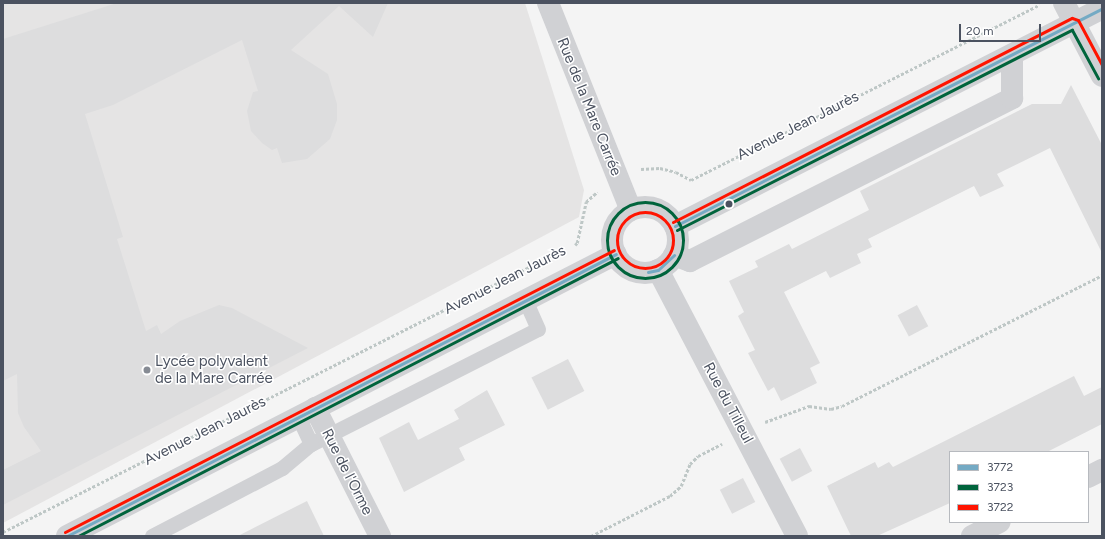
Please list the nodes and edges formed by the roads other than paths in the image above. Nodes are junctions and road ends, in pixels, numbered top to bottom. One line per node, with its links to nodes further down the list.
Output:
1 (548, 3): 8 (street, Rue de la Mare Carrée)
2 (1064, 3): 4 (street)
3 (1102, 8): 4 (street)
4 (1074, 22): 5 (street); 6 (street)
5 (1097, 54): 7 (street)
6 (1012, 55): 9 (street); 11 (street)
7 (1102, 76)
8 (631, 210): 9 (street); 10 (street)
9 (675, 226): 11 (street)
10 (616, 254): 12 (street); 13 (street, Avenue Jean Jaurès)
11 (674, 255): 12 (street)
12 (658, 270): 22 (street, Rue du Tilleul)
13 (525, 300): 14 (street, Avenue Jean Jaurès); 15 (lane)
14 (306, 412): 15 (street, Rue de l'Orme); 19 (street, Avenue Jean Jaurès)
15 (320, 440): 20 (lane); 21 (street, Rue de l'Orme)
16 (1102, 470): 17 (street)
17 (1089, 476)
18 (998, 523): 23 (street)
19 (67, 536)
20 (152, 536)
21 (380, 536)
22 (797, 536)
23 (972, 536)

